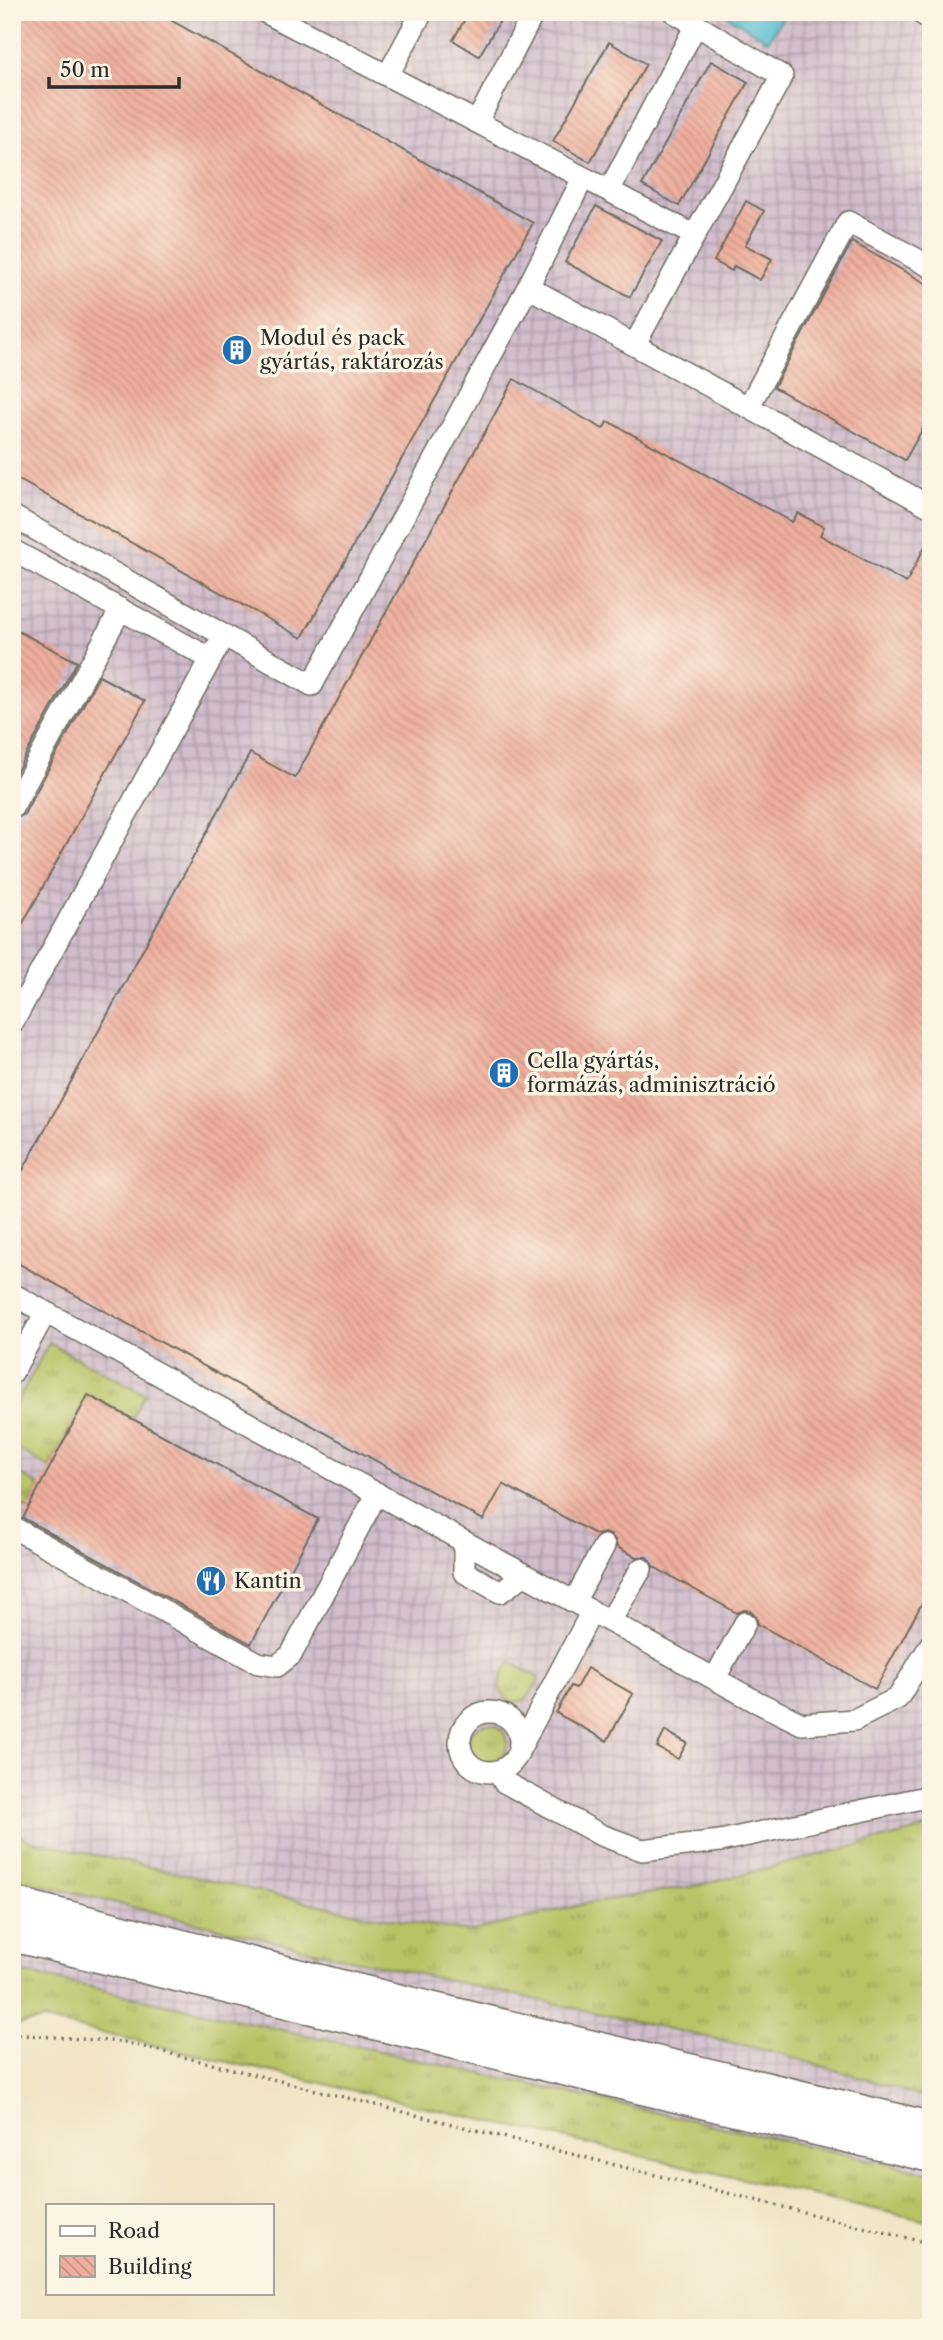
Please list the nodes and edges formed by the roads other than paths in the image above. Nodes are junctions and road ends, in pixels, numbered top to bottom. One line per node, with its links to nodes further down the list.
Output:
1 (265, 12): 6 (street)
2 (422, 12): 9 (street)
3 (534, 12): 10 (street)
4 (674, 12): 8 (street)
5 (920, 12): 7 (street)
6 (290, 18): 9 (street)
7 (931, 20)
8 (696, 25): 12 (street); 13 (street)
9 (388, 75): 10 (street)
10 (477, 122): 11 (street)
11 (583, 178): 12 (street); 15 (street)
12 (609, 191): 13 (street)
13 (694, 234): 16 (street)
14 (931, 267): 17 (street)
15 (528, 287): 16 (street); 22 (street)
16 (635, 344): 17 (street)
17 (749, 406): 18 (street)
18 (931, 507)
19 (12, 516): 22 (street)
20 (12, 550): 21 (street)
21 (121, 609): 23 (street); 24 (street)
22 (224, 635): 23 (street)
23 (211, 659): 25 (street)
24 (12, 808)
25 (12, 1024)
26 (12, 1294): 27 (street)
27 (46, 1312): 28 (street); 29 (street)
28 (12, 1373)
29 (377, 1493): 30 (street); 33 (street)
30 (12, 1527)
31 (604, 1546): 33 (street)
32 (641, 1569): 33 (street)
33 (592, 1611): 37 (street); 38 (street)
34 (745, 1623): 37 (street)
35 (931, 1644): 36 (street)
36 (923, 1677): 37 (street)
37 (715, 1678)
38 (520, 1748): 39 (street); 39 (street)
39 (498, 1772): 40 (street)
40 (931, 1796)
41 (12, 1903): 43 (highway)
42 (12, 1935): 44 (highway)
43 (931, 2128)
44 (931, 2156)

